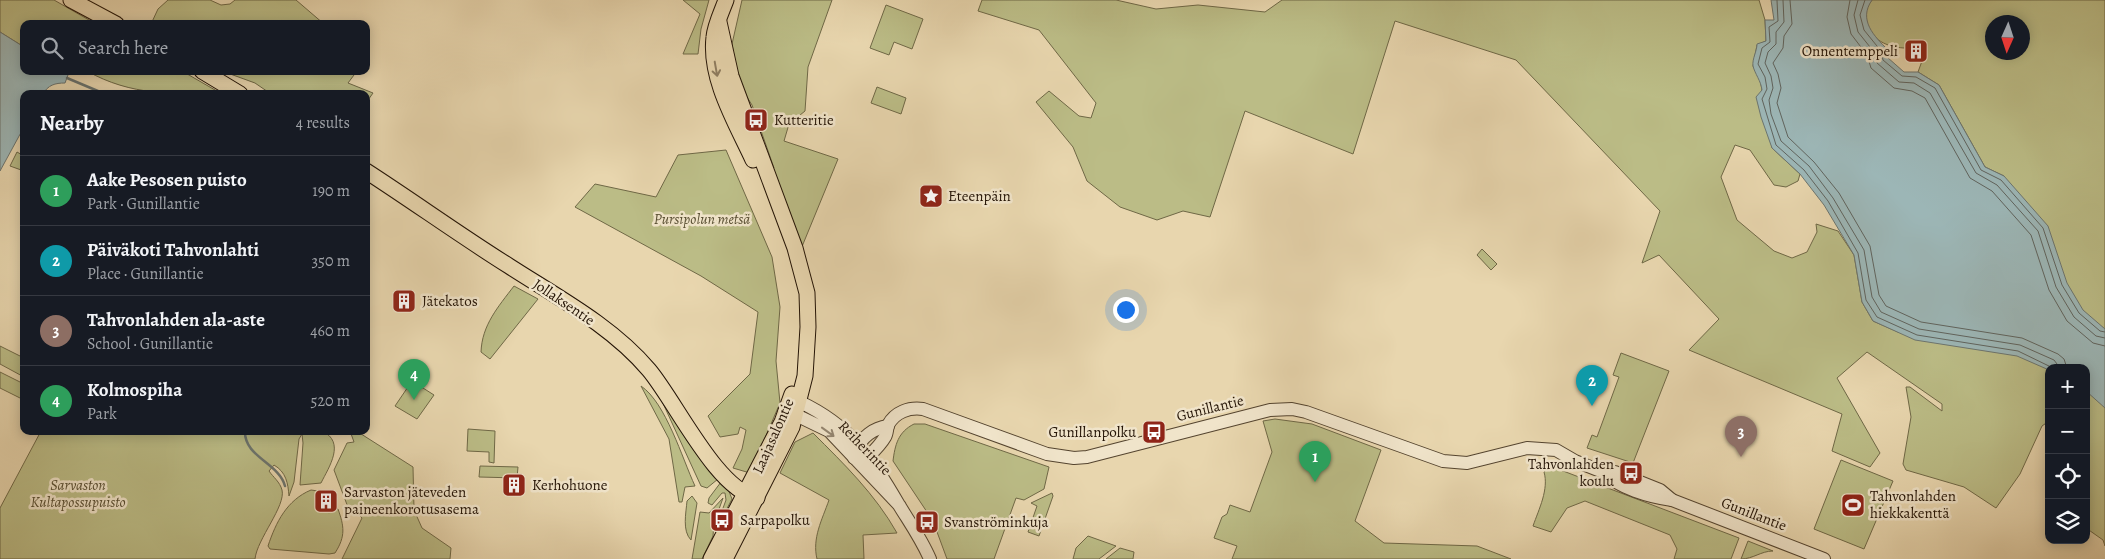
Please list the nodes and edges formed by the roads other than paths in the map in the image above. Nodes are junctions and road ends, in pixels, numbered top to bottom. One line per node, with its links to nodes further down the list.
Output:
1 (71, 0): 3 (main road)
2 (726, 0): 7 (main road, Laajasalontie)
3 (108, 20)
4 (209, 75): 5 (main road)
5 (233, 90)
6 (370, 174): 12 (main road, Jollaksentie)
7 (795, 407): 9 (street, Reiherintie); 11 (street, Reiherintie, one-way to 11); 12 (main road, Laajasalontie)
8 (888, 426): 9 (street, Gunillantie); 10 (street, Gunillantie); 17 (street, Gunillantie)
9 (859, 444): 10 (street, Reiherintie); 11 (street, Gunillantie)
10 (869, 456): 11 (street); 13 (street, Reiherintie)
11 (854, 458): 13 (street, Reiherintie)
12 (745, 490): 14 (main road, Laajasalontie); 15 (main road, Laajasalontie)
13 (900, 506): 16 (street, Reiherintie)
14 (711, 559)
15 (725, 559)
16 (930, 559)
17 (1824, 559)

